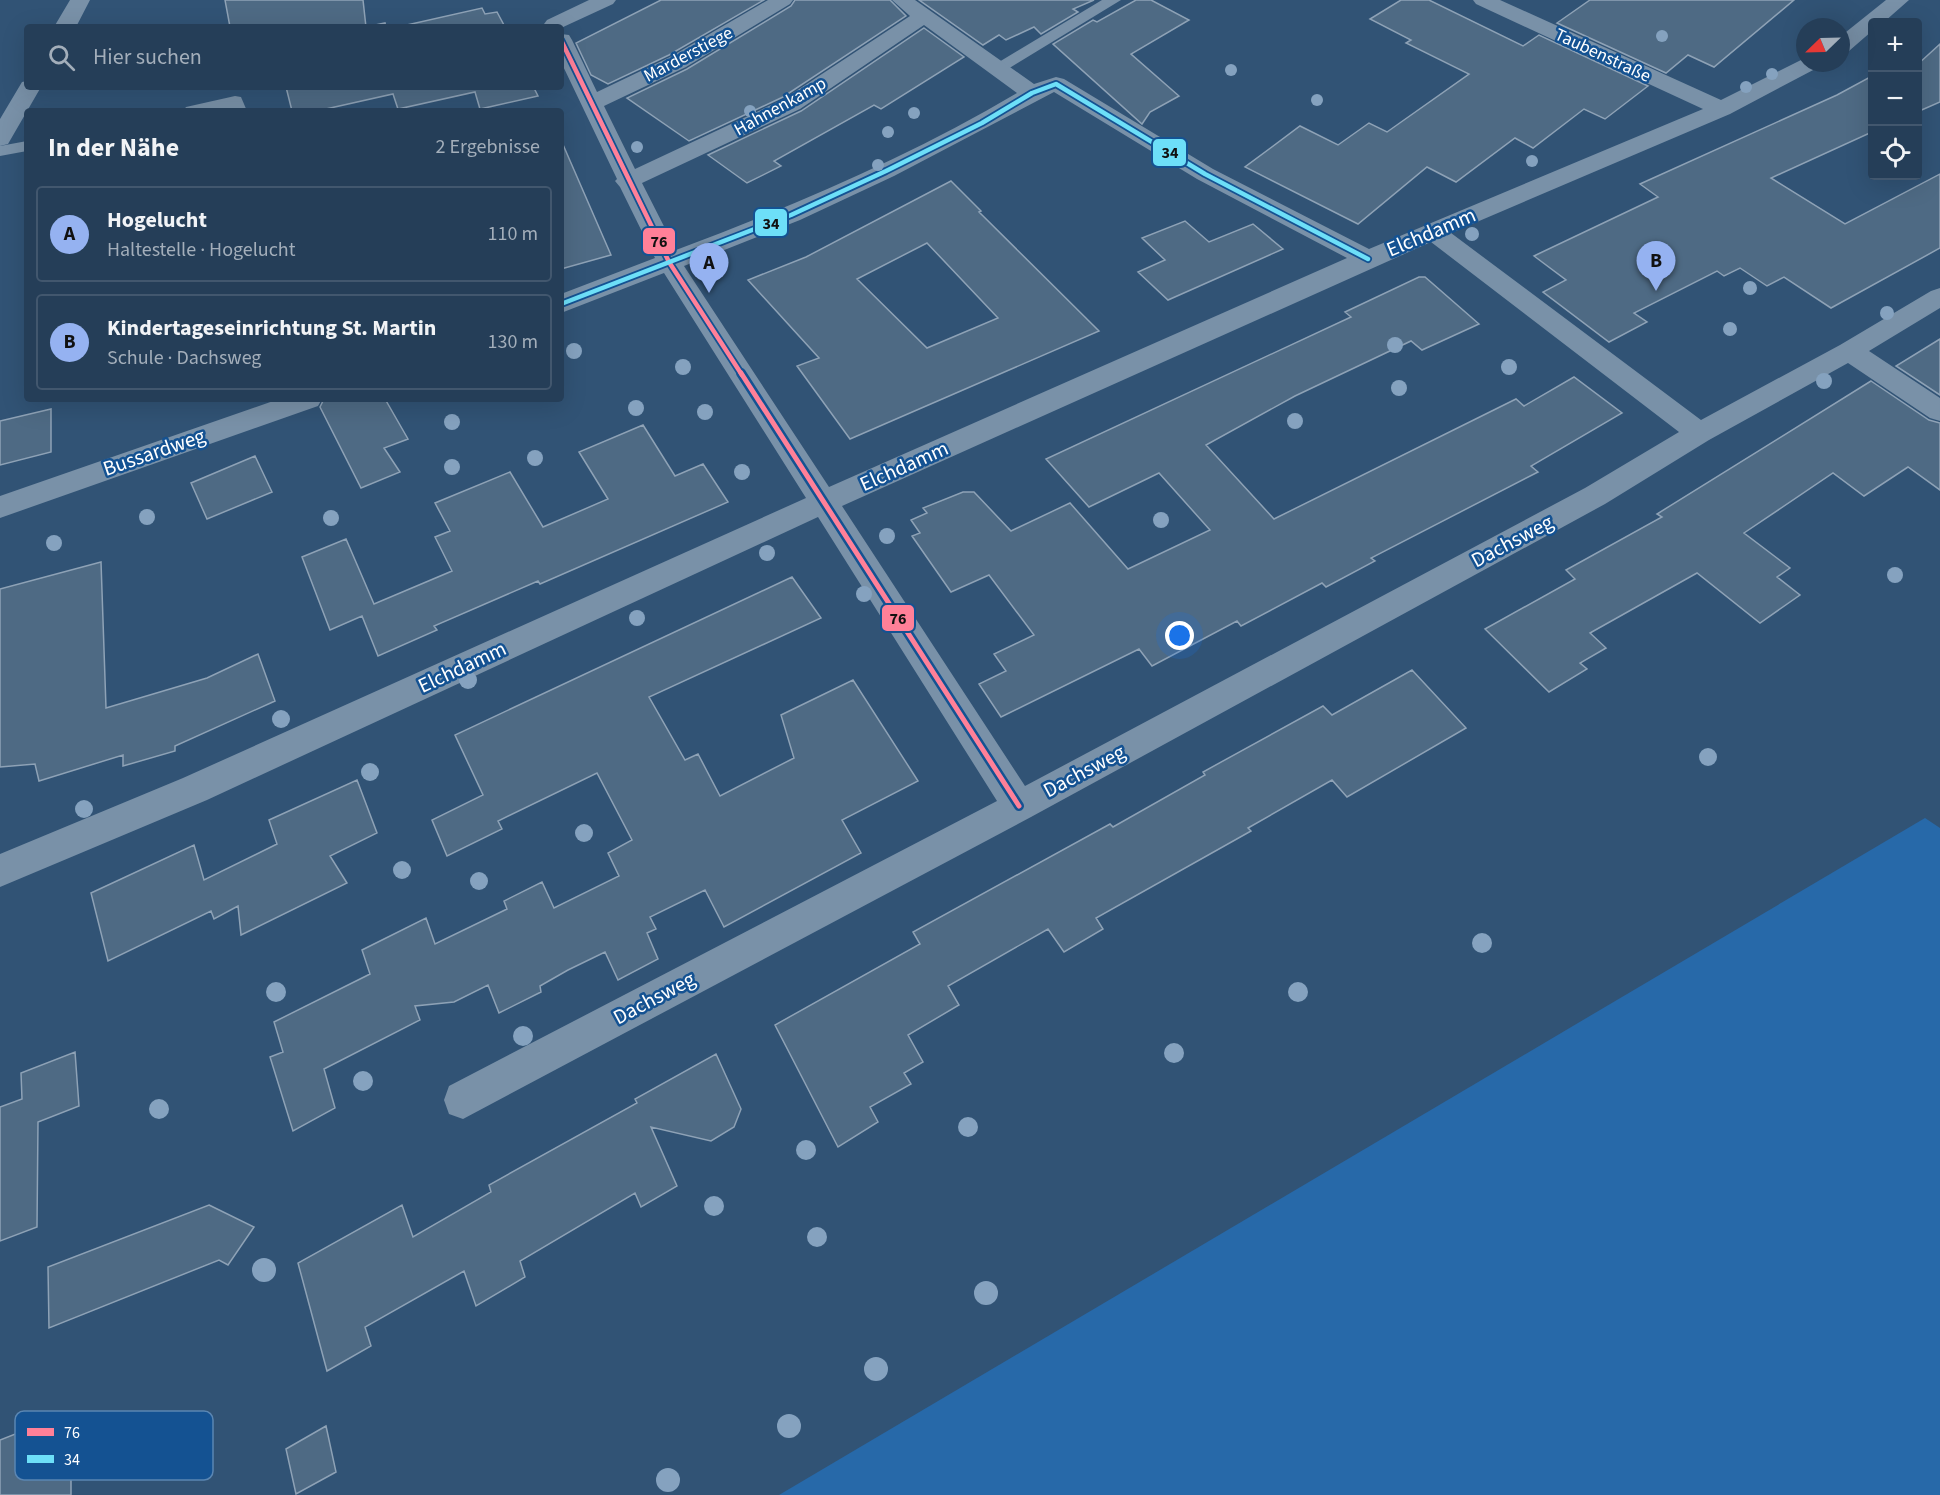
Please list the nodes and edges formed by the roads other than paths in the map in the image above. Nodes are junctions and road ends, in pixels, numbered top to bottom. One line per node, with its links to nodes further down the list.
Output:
1 (80, 0): 9 (street)
2 (606, 0): 10 (street)
3 (783, 0): 17 (street, Marderstiege)
4 (902, 0): 8 (street)
5 (1113, 0): 13 (lane)
6 (1483, 0): 20 (street, Taubenstraße)
7 (1899, 0): 11 (street)
8 (924, 16): 13 (street); 24 (street, Hahnenkamp)
9 (67, 24)
10 (556, 24)
11 (1850, 39)
12 (564, 47): 17 (street)
13 (997, 68): 16 (street)
14 (1796, 70): 20 (street, Elchdamm)
15 (28, 90): 21 (street)
16 (1032, 93): 26 (street); 27 (street)
17 (590, 104): 24 (street)
18 (205, 108): 19 (lane)
19 (237, 108)
20 (1722, 109): 25 (street, Elchdamm)
21 (0, 139)
22 (24, 147): 23 (lane)
23 (0, 151)
24 (627, 181): 27 (street)
25 (1433, 231): 26 (street, Elchdamm); 33 (street)
26 (1368, 259): 34 (street, Elchdamm)
27 (669, 262): 29 (street); 34 (street)
28 (1940, 297): 30 (street, Dachsweg)
29 (564, 303)
30 (1849, 351): 32 (street); 33 (street, Dachsweg)
31 (299, 402): 35 (street, Bussardweg)
32 (1940, 411)
33 (1699, 433): 36 (street, Dachsweg)
34 (824, 501): 36 (street); 37 (street, Elchdamm)
35 (0, 507)
36 (1019, 806): 38 (street, Dachsweg)
37 (0, 871)
38 (463, 1100)

